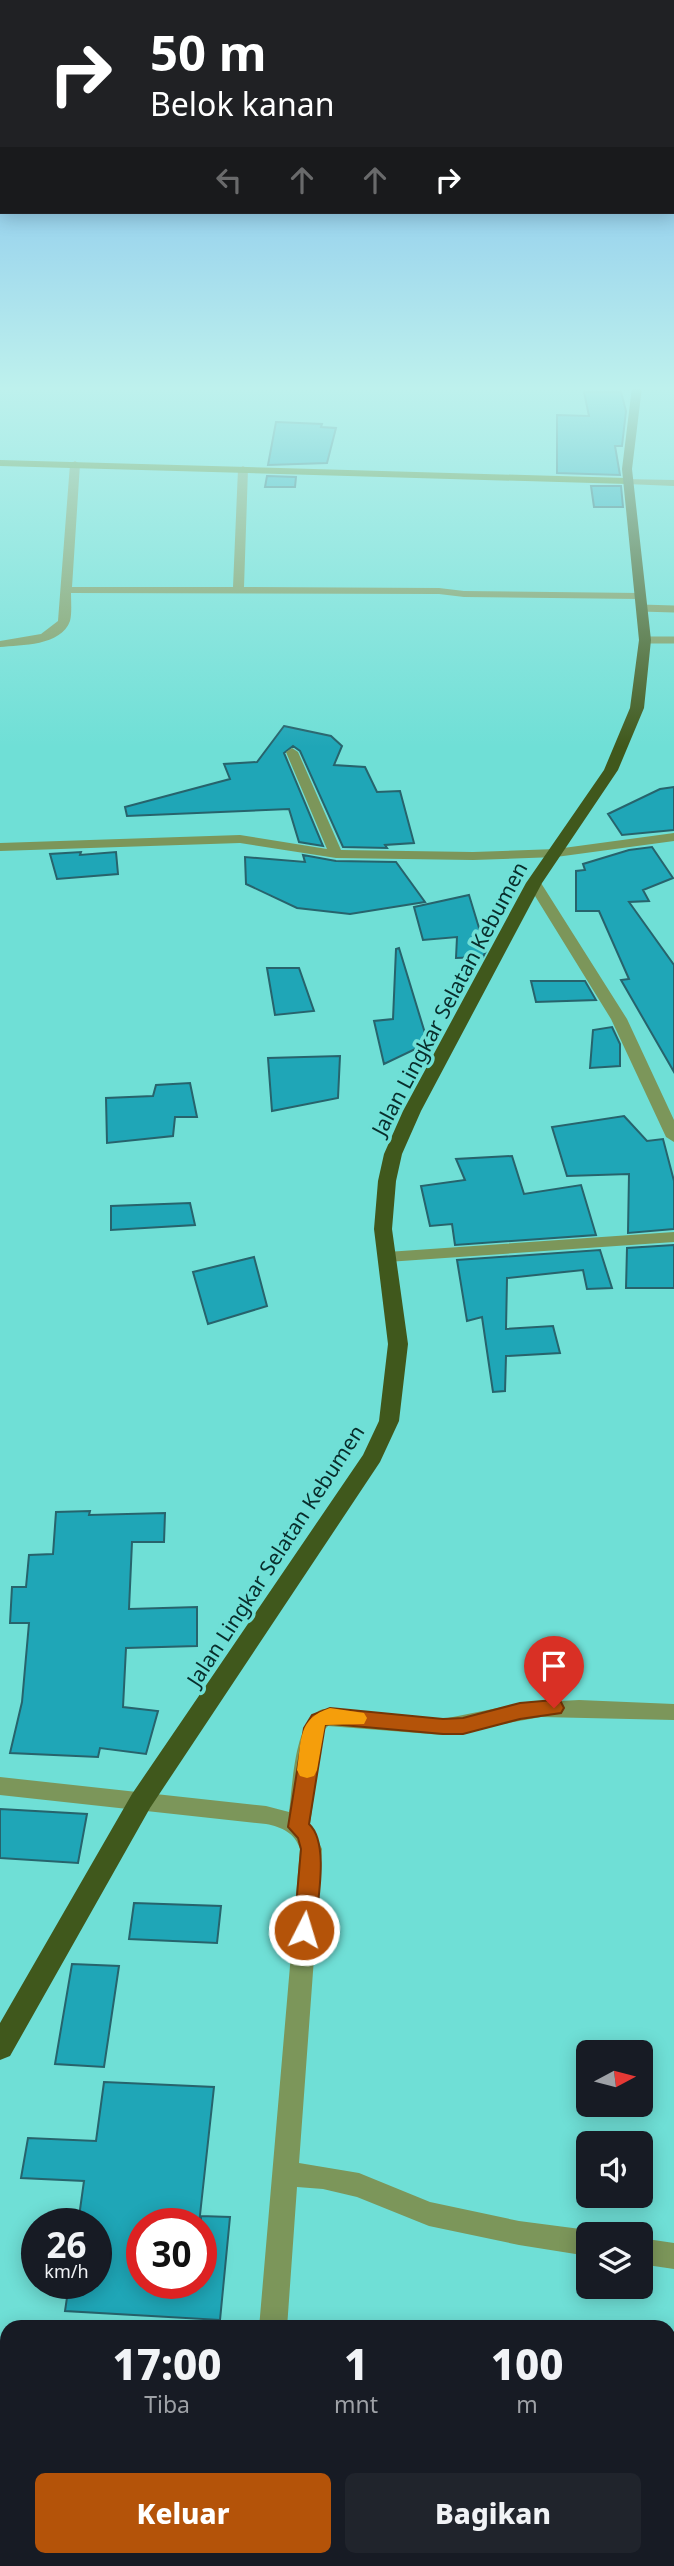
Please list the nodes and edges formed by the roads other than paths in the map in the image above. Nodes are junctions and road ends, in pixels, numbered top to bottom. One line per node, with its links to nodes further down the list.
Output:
1 (72, 507): 4 (street)
2 (242, 507): 5 (street)
3 (630, 507): 6 (highway, Jalan Lingkar Selatan Kebumen)
4 (67, 590): 5 (street); 10 (street)
5 (239, 591): 6 (street)
6 (640, 602): 7 (lane); 8 (highway, Jalan Lingkar Selatan Kebumen)
7 (674, 609)
8 (645, 640): 9 (lane); 14 (highway, Jalan Lingkar Selatan Kebumen)
9 (674, 640)
10 (0, 644)
11 (292, 752): 15 (street)
12 (674, 837): 14 (street)
13 (0, 846): 15 (street)
14 (556, 853): 15 (street); 16 (highway, Jalan Lingkar Selatan Kebumen)
15 (336, 854)
16 (534, 883): 17 (street); 19 (highway, Jalan Lingkar Selatan Kebumen)
17 (674, 1137)
18 (674, 1237): 19 (street)
19 (387, 1257): 22 (highway, Jalan Lingkar Selatan Kebumen)
20 (674, 1713): 23 (street)
21 (0, 1786): 22 (street)
22 (141, 1801): 23 (street); 24 (highway, Jalan Lingkar Selatan Kebumen)
23 (298, 1827): 25 (street)
24 (0, 2048)
25 (284, 2174): 26 (street); 29 (street)
26 (576, 2241)
27 (653, 2252): 28 (street)
28 (674, 2256)
29 (273, 2320)

